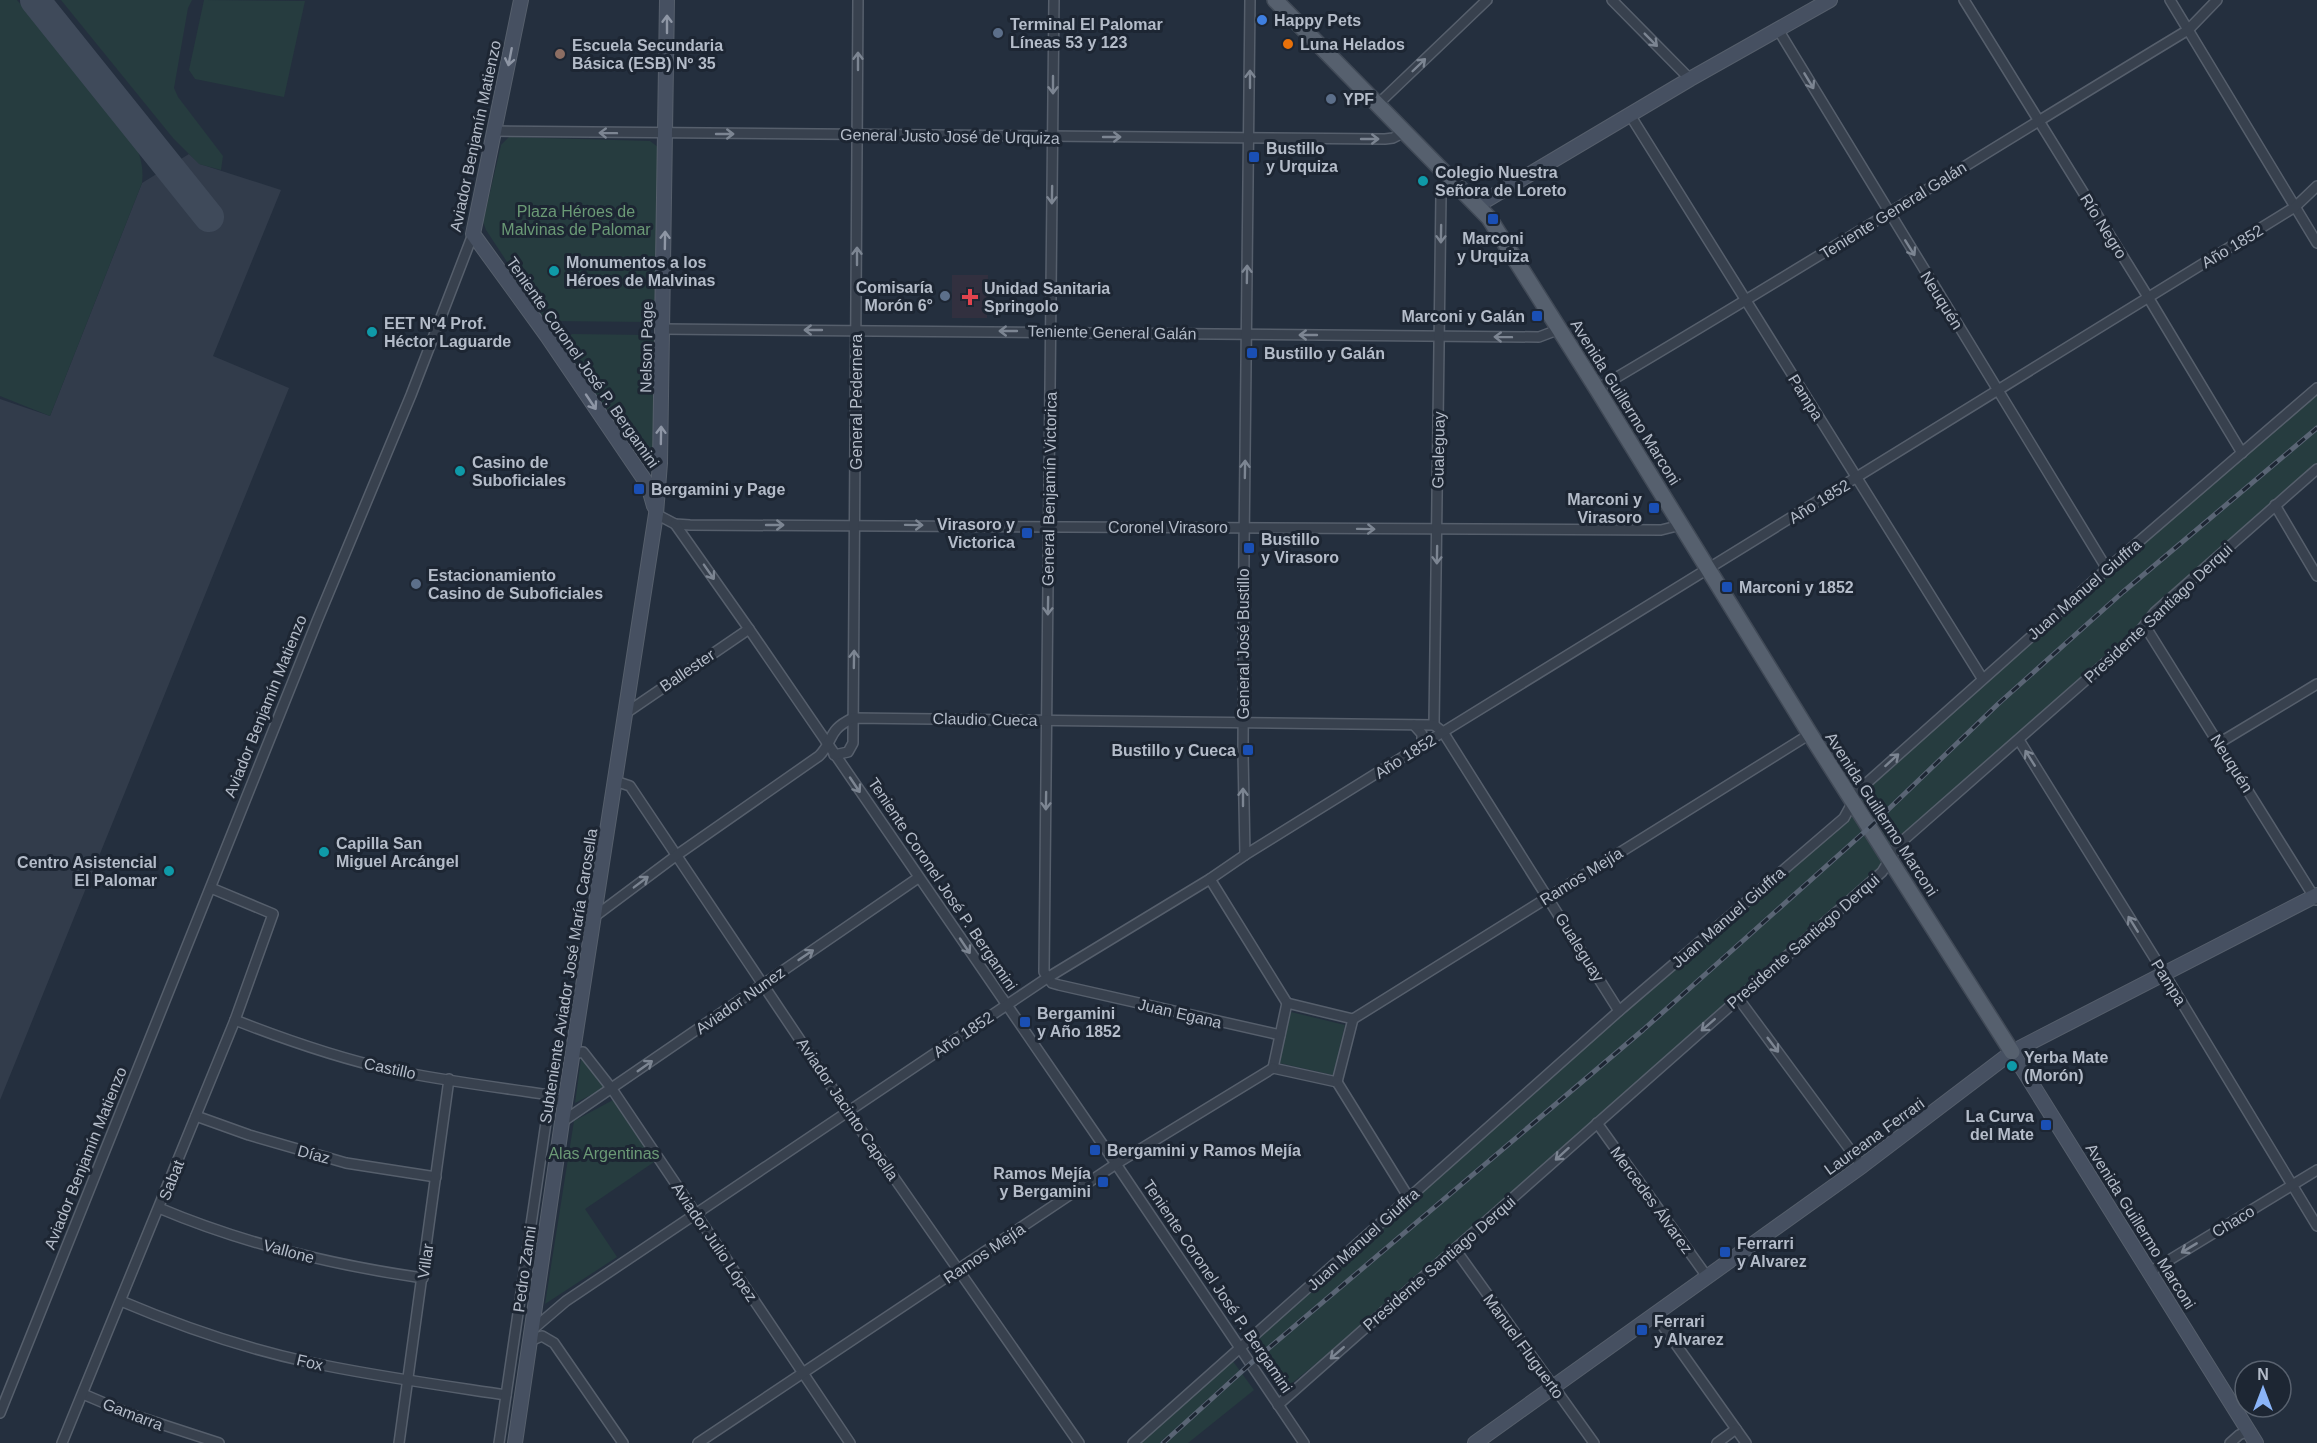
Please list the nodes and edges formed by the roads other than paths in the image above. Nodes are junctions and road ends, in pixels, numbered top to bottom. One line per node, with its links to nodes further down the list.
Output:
1 (521, 0): 19 (street, Aviador Benjamín Matienzo, one-way to 19)
2 (667, 0): 21 (street, Nelson Page, one-way to 2)
3 (858, 0): 22 (street, General Pedernera, one-way to 3)
4 (1054, 0): 23 (street, General Benjamín Victorica, one-way to 23)
5 (1250, 0): 24 (street, General José Bustillo, one-way to 5)
6 (1275, 0): 16 (main road, Avenida Guillermo Marconi)
7 (1487, 0): 16 (street, one-way to 7)
8 (1612, 0): 15 (street, one-way to 15)
9 (1830, 0): 14 (street)
10 (1964, 0): 18 (street, Río Negro)
11 (2170, 0): 13 (street)
12 (2217, 0): 13 (street, Teniente General Galán)
13 (2188, 30): 18 (street, Teniente General Galán); 28 (street)
14 (1779, 31): 15 (street); 29 (street, Neuquén, one-way to 29)
15 (1690, 79): 17 (street)
16 (1377, 105): 20 (main road, Avenida Guillermo Marconi)
17 (1630, 116): 27 (street); 33 (street, Pampa)
18 (2038, 120): 29 (street, Teniente General Galán); 32 (street, Río Negro)
19 (494, 131): 21 (street, General Justo José de Urquiza, one-way to 19); 30 (street, Aviador Benjamín Matienzo)
20 (1405, 132): 24 (street, General Justo José de Urquiza, one-way to 20); 25 (main road, Avenida Guillermo Marconi)
21 (666, 134): 22 (street, General Justo José de Urquiza, one-way to 22); 34 (street, Nelson Page, one-way to 21)
22 (858, 135): 23 (street, General Justo José de Urquiza); 35 (street, General Pedernera, one-way to 22)
23 (1053, 137): 24 (street, General Justo José de Urquiza, one-way to 24); 37 (street, General Benjamín Victorica, one-way to 37)
24 (1249, 138): 38 (street, General José Bustillo, one-way to 24)
25 (1450, 177): 27 (main road, Avenida Guillermo Marconi); 39 (street, Gualeguay, one-way to 39)
26 (2317, 186): 28 (street, Año 1852)
27 (1478, 205): 36 (main road, Avenida Guillermo Marconi)
28 (2295, 207): 31 (street); 32 (street, Año 1852)
29 (1888, 212): 33 (street, Teniente General Galán); 42 (street, Neuquén, one-way to 42)
30 (473, 234): 47 (street, Teniente Coronel José P. Bergamini, one-way to 47); 81 (street, Aviador Benjamín Matienzo)
31 (2317, 243)
32 (2148, 297): 42 (street, Año 1852); 43 (street, Río Negro)
33 (1745, 302): 41 (street, Teniente General Galán); 45 (street, Pampa)
34 (663, 329): 35 (street, Teniente General Galán, one-way to 34); 47 (street, Nelson Page, one-way to 34)
35 (857, 330): 37 (street, Teniente General Galán, one-way to 35); 49 (street, General Pedernera)
36 (1560, 330): 39 (street, Teniente General Galán, one-way to 39); 41 (main road, Avenida Guillermo Marconi)
37 (1051, 332): 38 (street, Teniente General Galán); 51 (street, General Benjamín Victorica)
38 (1246, 334): 39 (street, Teniente General Galán, one-way to 38); 52 (street, General José Bustillo, one-way to 38)
39 (1440, 336): 53 (street, Gualeguay)
40 (2317, 388): 43 (street, Juan Manuel Giuffra)
41 (1597, 389): 50 (main road, Avenida Guillermo Marconi)
42 (1997, 389): 45 (street, Año 1852); 54 (street, Neuquén)
43 (2242, 453): 54 (street, Juan Manuel Giuffra)
44 (2317, 468): 46 (street, Presidente Santiago Derqui)
45 (1857, 477): 55 (street, Año 1852); 59 (street, Pampa)
46 (2275, 505): 56 (street); 57 (street, Presidente Santiago Derqui)
47 (656, 514): 48 (street, Coronel Virasoro); 61 (street, Subteniente Aviador José María Carosella)
48 (675, 524): 49 (street, Coronel Virasoro, one-way to 49); 58 (street, Teniente Coronel José P. Bergamini, one-way to 58)
49 (856, 525): 51 (street, Coronel Virasoro, one-way to 51); 62 (street, General Pedernera, one-way to 49)
50 (1681, 525): 53 (street, Coronel Virasoro); 55 (main road, Avenida Guillermo Marconi)
51 (1049, 526): 52 (street, Coronel Virasoro); 63 (street, General Benjamín Victorica, one-way to 63)
52 (1244, 527): 53 (street, Coronel Virasoro, one-way to 53); 64 (street, General José Bustillo)
53 (1438, 530): 66 (street, Gualeguay, one-way to 66)
54 (2107, 568): 59 (street, Juan Manuel Giuffra)
55 (1708, 570): 67 (street, Año 1852); 68 (main road, Avenida Guillermo Marconi)
56 (2317, 576)
57 (2145, 626): 69 (street, Presidente Santiago Derqui); 70 (street, Neuquén)
58 (749, 629): 61 (street, Ballester); 71 (street, Teniente Coronel José P. Bergamini)
59 (1982, 678): 75 (street, Juan Manuel Giuffra, one-way to 59)
60 (2317, 684): 70 (street)
61 (626, 713): 74 (street, Subteniente Aviador José María Carosella)
62 (853, 718): 63 (street, Claudio Cueca); 71 (street); 73 (street, General Pedernera)
63 (1047, 720): 64 (street, Claudio Cueca); 86 (street, General Benjamín Victorica, one-way to 86)
64 (1243, 723): 65 (street, Claudio Cueca); 77 (street, General José Bustillo, one-way to 64)
65 (1414, 725): 66 (street, Claudio Cueca); 72 (street)
66 (1434, 725): 67 (street)
67 (1443, 732): 72 (street, Año 1852); 82 (street, Gualeguay)
68 (1810, 734): 75 (main road, Avenida Guillermo Marconi); 82 (street, Ramos Mejía)
69 (2019, 741): 78 (street, Presidente Santiago Derqui); 85 (street, Pampa, one-way to 69)
70 (2219, 743): 83 (street, Neuquén)
71 (827, 745): 73 (street, Teniente Coronel José P. Bergamini); 76 (street)
72 (1422, 746): 77 (street, Año 1852)
73 (834, 755): 79 (street, Teniente Coronel José P. Bergamini, one-way to 79)
74 (615, 781): 76 (street, Aviador Jacinto Capella); 84 (street, Subteniente Aviador José María Carosella)
75 (1854, 803): 78 (main road, Avenida Guillermo Marconi); 91 (street, Juan Manuel Giuffra)
76 (677, 855): 84 (street, one-way to 76); 87 (street, Aviador Jacinto Capella)
77 (1245, 855): 80 (street, Año 1852)
78 (1891, 860): 88 (street, Presidente Santiago Derqui); 95 (main road, Avenida Guillermo Marconi)
79 (918, 878): 87 (street, Aviador Nunez, one-way to 79); 90 (street, Teniente Coronel José P. Bergamini, one-way to 90)
80 (1210, 879): 86 (street, Año 1852); 89 (street)
81 (211, 888): 93 (street, Sabat); 131 (street, Aviador Benjamín Matienzo)
82 (1548, 896): 91 (street, Gualeguay); 92 (street, Ramos Mejía)
83 (2316, 897): 85 (street, Laureana Ferrari)
84 (594, 917): 96 (street, Subteniente Aviador José María Carosella)
85 (2164, 973): 95 (street, Laureana Ferrari); 111 (street, Pampa)
86 (1047, 978): 90 (street, Año 1852); 94 (street, Juan Egana)
87 (763, 984): 100 (street, Aviador Nunez, one-way to 87); 103 (street, Aviador Jacinto Capella)
88 (1738, 998): 106 (street, Presidente Santiago Derqui, one-way to 106); 108 (street, one-way to 108)
89 (1287, 1003): 92 (street); 94 (street)
90 (1006, 1005): 103 (street, Año 1852); 107 (street, Teniente Coronel José P. Bergamini)
91 (1619, 1011): 112 (street, Juan Manuel Giuffra)
92 (1353, 1018): 99 (street)
93 (235, 1020): 98 (street, Castillo); 104 (street, Sabat)
94 (1280, 1035): 97 (street)
95 (2012, 1052): 108 (street, Laureana Ferrari); 118 (street, Avenida Guillermo Marconi)
96 (573, 1054): 100 (street, Aviador Julio López); 102 (street, Subteniente Aviador José María Carosella)
97 (1273, 1068): 99 (street); 107 (street, Ramos Mejía)
98 (449, 1079): 101 (street, Castillo); 110 (street, Villar)
99 (1337, 1082): 112 (street)
100 (612, 1089): 105 (street, Aviador Nunez); 114 (street, Aviador Julio López)
101 (550, 1095): 102 (street); 129 (street, Pedro Zanni)
102 (565, 1104): 105 (street, Subteniente Aviador José María Carosella)
103 (849, 1113): 114 (street, Año 1852); 117 (street, Aviador Jacinto Capella)
104 (196, 1116): 110 (street, Díaz); 113 (street, Sabat)
105 (562, 1122): 123 (street, Subteniente Aviador José María Carosella)
106 (1597, 1123): 116 (street, Presidente Santiago Derqui, one-way to 116); 120 (street, Mercedes Álvarez)
107 (1116, 1164): 117 (street, Ramos Mejía); 124 (street, Teniente Coronel José P. Bergamini)
108 (1862, 1166): 120 (street, Laureana Ferrari)
109 (2317, 1170): 111 (street, Chaco)
110 (436, 1177): 119 (street, Villar)
111 (2293, 1185): 115 (street, Pampa); 118 (street, Chaco, one-way to 118)
112 (1409, 1198): 124 (street, Juan Manuel Giuffra)
113 (159, 1208): 119 (street, Vallone); 121 (street, Sabat)
114 (697, 1214): 123 (street, Año 1852); 125 (street, Aviador Julio López)
115 (2317, 1226)
116 (1455, 1249): 127 (street, Manuel Fluguerto); 130 (street, Presidente Santiago Derqui, one-way to 130)
117 (960, 1270): 125 (street, Ramos Mejía); 142 (street, Aviador Jacinto Capella)
118 (2148, 1273): 133 (street, Avenida Guillermo Marconi)
119 (423, 1278): 126 (street, Villar)
120 (1708, 1278): 122 (street, Laureana Ferrari)
121 (121, 1301): 126 (street, Fox); 128 (street, Sabat)
122 (1655, 1315): 127 (street, Laureana Ferrari); 132 (street)
123 (531, 1336): 138 (street, Subteniente Aviador José María Carosella); 139 (street)
124 (1240, 1348): 130 (street, Teniente Coronel José P. Bergamini); 143 (street, Juan Manuel Giuffra)
125 (802, 1372): 140 (street, Ramos Mejía); 141 (street, Aviador Julio López)
126 (409, 1380): 129 (street, Fox); 136 (street, Villar)
127 (1554, 1387): 145 (street, Laureana Ferrari); 146 (street, Manuel Fluguerto)
128 (82, 1394): 134 (street, Sabat); 135 (street, Gamarra)
129 (506, 1395): 137 (street, Pedro Zanni)
130 (1278, 1405): 144 (street, Teniente Coronel José P. Bergamini)
131 (0, 1413)
132 (1736, 1429): 147 (street); 148 (street)
133 (2252, 1437): 149 (street)
134 (62, 1443)
135 (219, 1443)
136 (399, 1443)
137 (499, 1443)
138 (515, 1443)
139 (623, 1443)
140 (698, 1443)
141 (850, 1443)
142 (1079, 1443)
143 (1133, 1443)
144 (1304, 1443)
145 (1475, 1443)
146 (1594, 1443)
147 (1717, 1443)
148 (1746, 1443)
149 (2230, 1443)

